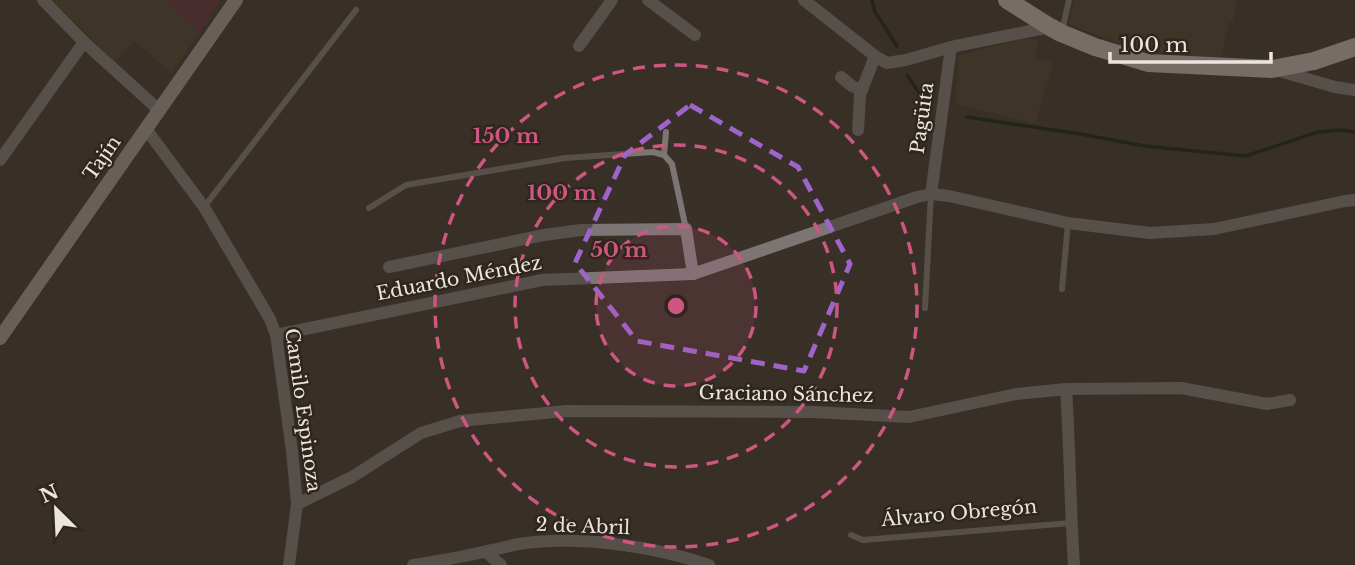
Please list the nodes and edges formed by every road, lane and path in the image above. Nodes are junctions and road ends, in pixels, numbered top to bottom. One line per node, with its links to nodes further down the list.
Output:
1 (43, 0): 11 (street)
2 (236, 0): 20 (main road, Tajín)
3 (612, 0): 12 (street)
4 (648, 0): 10 (street)
5 (804, 0): 15 (street)
6 (1007, 0): 9 (main road)
7 (1069, 0): 9 (lane)
8 (356, 10): 28 (lane)
9 (1056, 30): 13 (street, Pagüita); 16 (main road)
10 (695, 35)
11 (84, 42): 20 (street); 25 (street)
12 (579, 46)
13 (951, 47): 15 (street, Pagüita); 26 (street, Pagüita)
14 (1355, 47): 16 (main road)
15 (874, 56): 18 (street)
16 (1272, 69): 19 (street)
17 (841, 77): 18 (street)
18 (861, 90): 22 (street)
19 (1355, 90)
20 (159, 110): 21 (main road, Tajín)
21 (146, 129): 28 (street, Camilo Espinoza); 37 (main road, Tajín)
22 (858, 130)
23 (666, 132): 24 (lane)
24 (664, 155): 29 (lane); 31 (lane)
25 (0, 160)
26 (931, 194): 30 (street, Eduardo Méndez); 33 (street, Eduardo Méndez); 35 (lane)
27 (1355, 200): 30 (street, Eduardo Méndez)
28 (204, 207): 36 (street, Camilo Espinoza)
29 (369, 208)
30 (1068, 223): 34 (lane)
31 (686, 229): 32 (street); 33 (street)
32 (388, 267)
33 (693, 274): 36 (street, Eduardo Méndez)
34 (1062, 289)
35 (925, 308)
36 (276, 335): 40 (street, Camilo Espinoza)
37 (0, 338)
38 (1066, 388): 39 (street, Graciano Sánchez); 40 (street, Graciano Sánchez); 41 (street)
39 (1290, 400)
40 (297, 504): 44 (street, Camilo Espinoza)
41 (1071, 523): 42 (lane, Álvaro Obregón); 48 (street)
42 (851, 535)
43 (486, 552): 45 (street, 2 de Abril); 46 (street); 47 (street, 2 de Abril)
44 (289, 565)
45 (414, 565)
46 (501, 565)
47 (709, 565)
48 (1074, 565)

